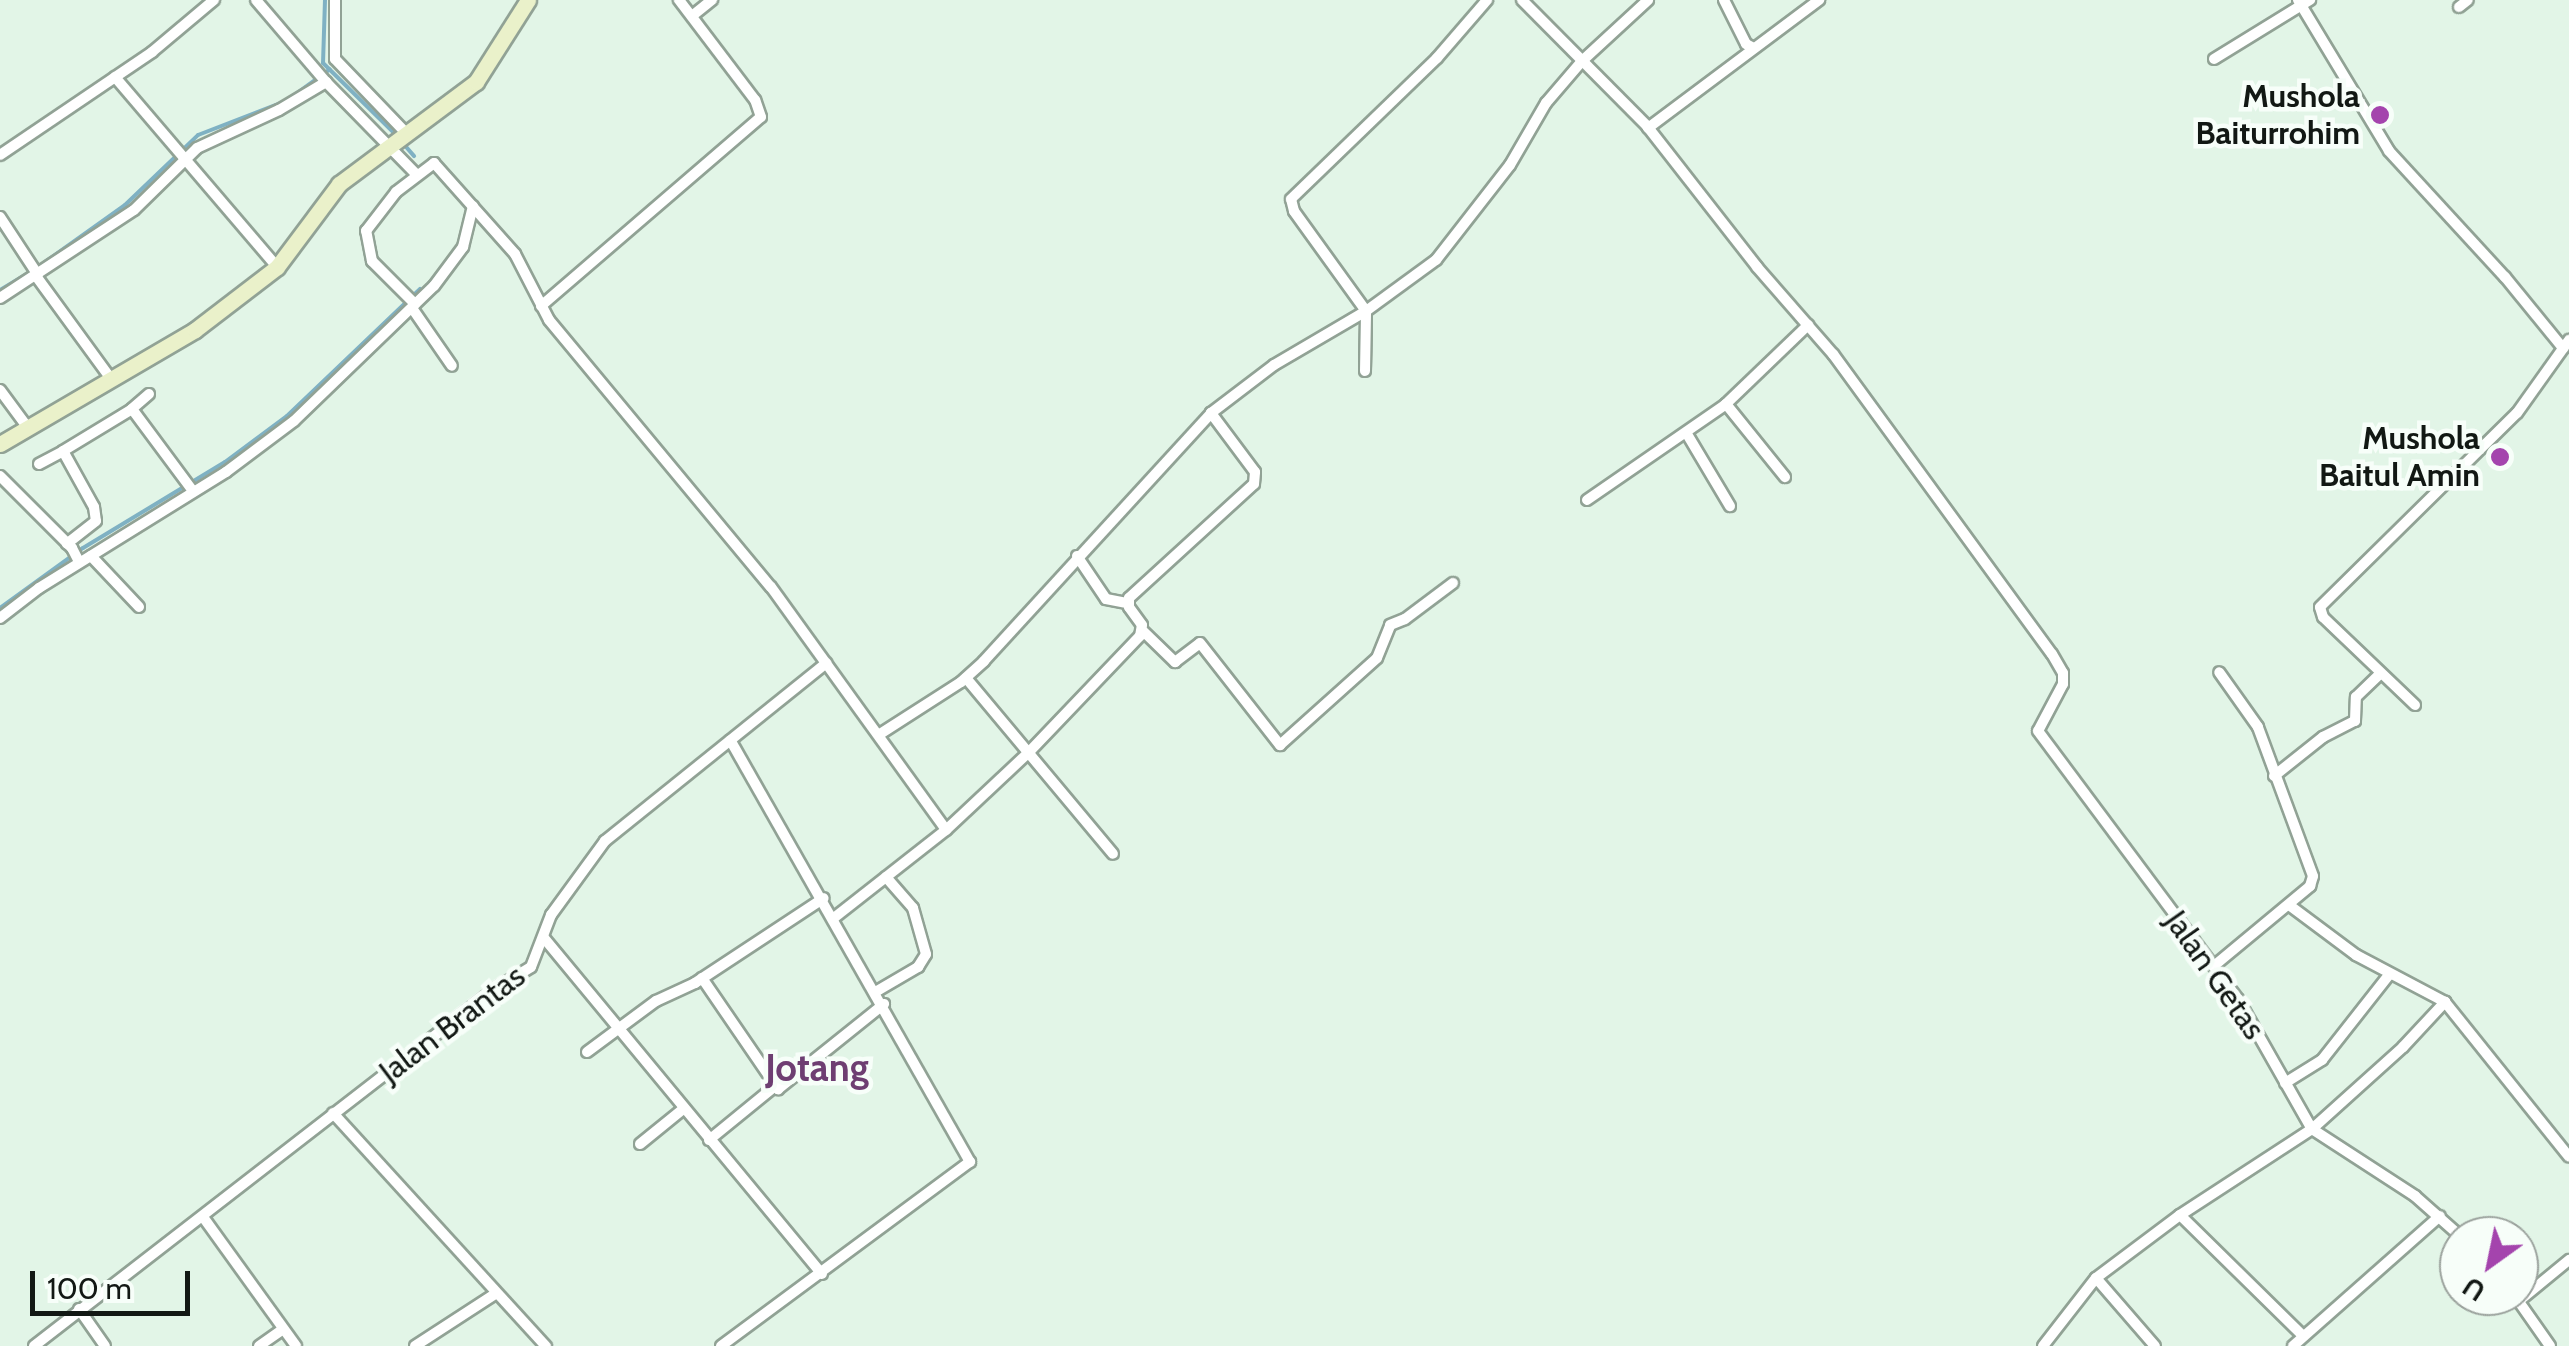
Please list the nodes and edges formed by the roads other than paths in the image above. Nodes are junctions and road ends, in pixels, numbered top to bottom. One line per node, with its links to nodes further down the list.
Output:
1 (214, 0): 18 (street)
2 (256, 0): 17 (street)
3 (336, 0): 20 (street)
4 (528, 0): 20 (main road)
5 (679, 0): 13 (street)
6 (712, 0): 13 (street)
7 (1487, 0): 31 (street)
8 (1522, 0): 16 (street)
9 (1648, 0): 16 (street)
10 (1724, 0): 14 (street)
11 (1819, 0): 14 (street)
12 (2303, 2): 15 (street); 33 (street)
13 (692, 16): 30 (street)
14 (1754, 48): 19 (street)
15 (2214, 59)
16 (1582, 61): 19 (street); 31 (street)
17 (324, 77): 20 (street); 22 (street)
18 (115, 78): 21 (street); 22 (street)
19 (1648, 128): 32 (street)
20 (399, 142): 23 (street); 26 (main road)
21 (0, 154)
22 (180, 154): 26 (street); 27 (street)
23 (415, 173): 24 (street); 29 (street)
24 (473, 206): 29 (street); 30 (street)
25 (0, 217): 27 (street)
26 (276, 268): 36 (main road)
27 (35, 272): 28 (street); 36 (street)
28 (0, 298)
29 (412, 302): 34 (street); 49 (street)
30 (541, 306): 60 (street)
31 (1366, 310): 35 (street); 41 (street)
32 (1808, 325): 39 (street); 76 (street, Jalan Getas)
33 (2566, 344): 62 (street)
34 (452, 366)
35 (1365, 371)
36 (111, 379): 42 (main road)
37 (0, 390): 42 (street)
38 (149, 394): 40 (street)
39 (1726, 404): 43 (street); 47 (street)
40 (132, 409): 45 (street); 49 (street)
41 (1211, 413): 54 (street); 56 (street)
42 (28, 428): 44 (main road)
43 (1687, 434): 50 (street); 51 (street)
44 (0, 444)
45 (63, 450): 46 (street); 52 (street)
46 (39, 464)
47 (1785, 477)
48 (2, 478): 52 (street)
49 (190, 487): 53 (street)
50 (1587, 500)
51 (1730, 506)
52 (74, 553): 53 (street); 58 (street)
53 (90, 556): 57 (street)
54 (1078, 556): 56 (street); 63 (street)
55 (1453, 583): 59 (street)
56 (1127, 604): 59 (street)
57 (139, 607)
58 (0, 618)
59 (1143, 631): 67 (street)
60 (826, 663): 65 (street); 66 (street, Jalan Brantas)
61 (2219, 672): 68 (street)
62 (2380, 674): 64 (street); 68 (street)
63 (966, 678): 65 (street); 67 (street)
64 (2415, 704)
65 (880, 734): 69 (street)
66 (730, 740): 72 (street); 75 (street, Jalan Brantas)
67 (1028, 754): 69 (street); 70 (street)
68 (2274, 776): 73 (street)
69 (946, 830): 71 (street)
70 (1113, 854)
71 (886, 876): 74 (street); 79 (street)
72 (824, 898): 74 (street); 78 (street)
73 (2289, 905): 76 (street); 77 (street)
74 (834, 917): 79 (street)
75 (544, 938): 82 (street); 87 (street, Jalan Brantas)
76 (2215, 965): 84 (street, Jalan Getas)
77 (2389, 975): 80 (street); 84 (street)
78 (702, 978): 82 (street); 85 (street)
79 (877, 991): 81 (street)
80 (2445, 1002): 88 (street); 91 (street)
81 (884, 1004): 85 (street); 97 (street)
82 (617, 1030): 83 (street); 86 (street)
83 (587, 1052)
84 (2285, 1083): 88 (street, Jalan Getas)
85 (774, 1087): 89 (street)
86 (683, 1109): 89 (street); 90 (street)
87 (333, 1113): 94 (street, Jalan Brantas); 100 (street)
88 (2312, 1128): 92 (street); 93 (street, Jalan Getas)
89 (708, 1140): 97 (street)
90 (640, 1144)
91 (2569, 1157)
92 (2180, 1215): 98 (street); 104 (street)
93 (2440, 1216)
94 (203, 1217): 101 (street, Jalan Brantas); 103 (street)
95 (2439, 1217): 104 (street)
96 (2569, 1260): 99 (street)
97 (822, 1274): 111 (street)
98 (2096, 1278): 112 (street); 113 (street)
99 (2539, 1282)
100 (496, 1294): 109 (street); 110 (street)
101 (78, 1310): 105 (street, Jalan Brantas); 106 (street)
102 (2529, 1316): 115 (street)
103 (283, 1328): 107 (street); 108 (street)
104 (2303, 1336): 114 (street)
105 (34, 1346)
106 (105, 1346)
107 (259, 1346)
108 (296, 1346)
109 (415, 1346)
110 (545, 1346)
111 (721, 1346)
112 (2042, 1346)
113 (2155, 1346)
114 (2293, 1346)
115 (2550, 1346)

